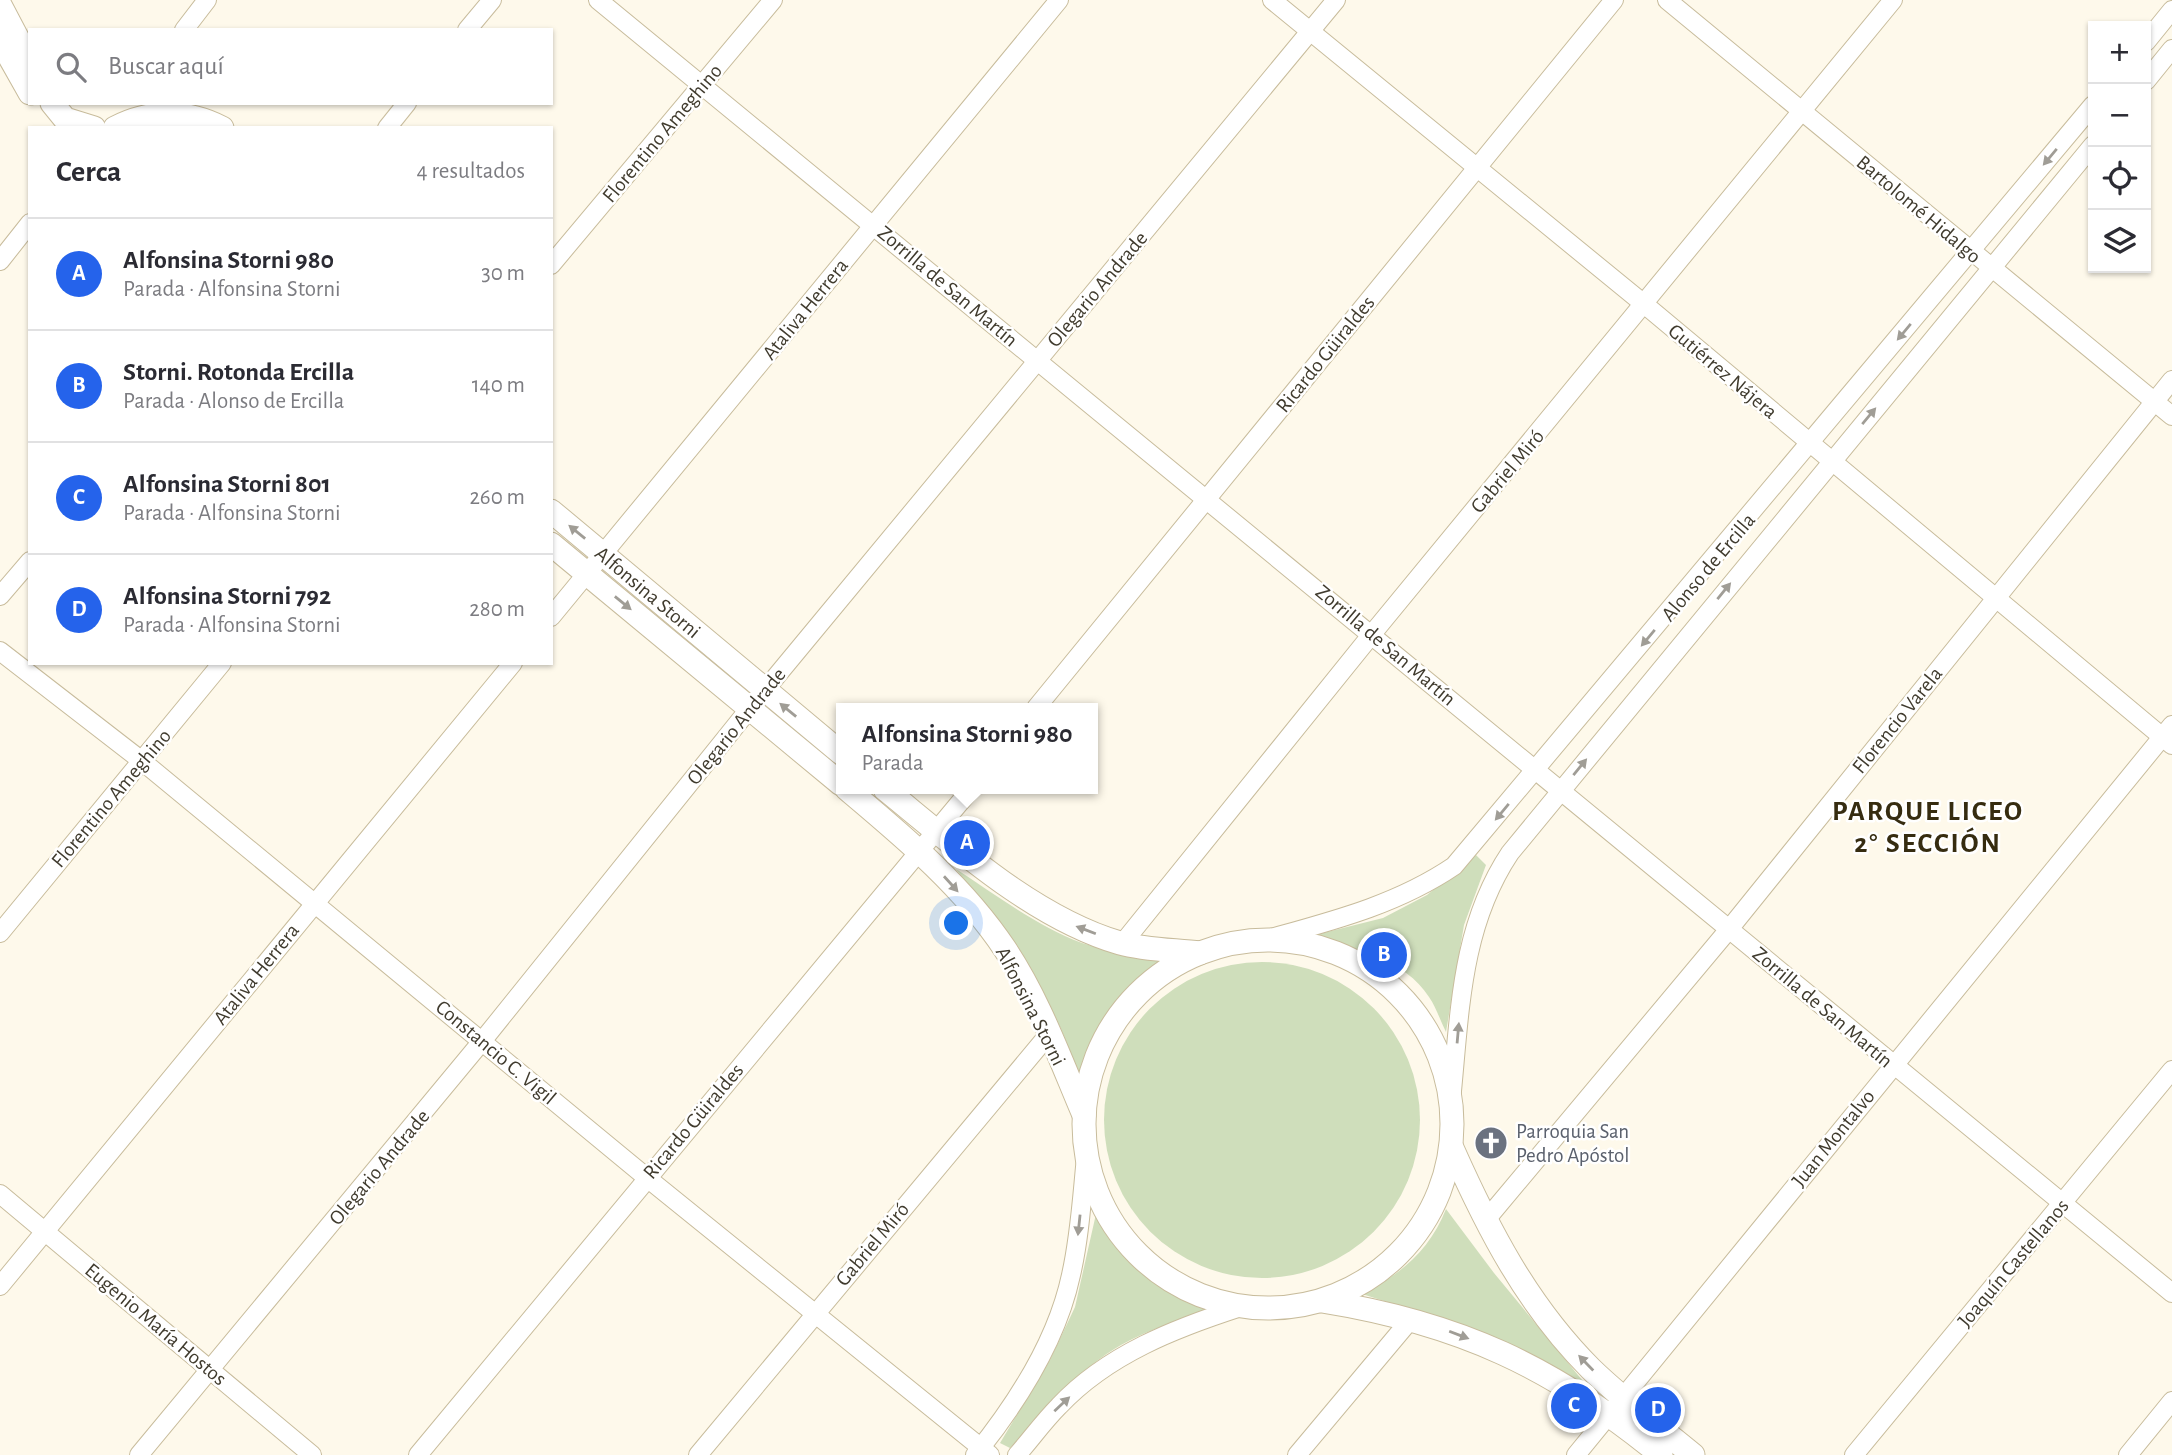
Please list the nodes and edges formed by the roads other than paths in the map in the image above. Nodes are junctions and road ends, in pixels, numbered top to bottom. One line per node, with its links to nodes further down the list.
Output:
1 (207, 0): 13 (street)
2 (492, 0): 14 (street)
3 (598, 0): 21 (street, Zorrilla de San Martín)
4 (773, 0): 21 (street, Florentino Ameghino)
5 (1059, 0): 35 (street, Ataliva Herrera)
6 (1272, 0): 15 (street, Gutiérrez Nájera)
7 (1336, 0): 15 (street, Olegario Andrade)
8 (1615, 0): 34 (street, Ricardo Güiraldes)
9 (1667, 0): 26 (street, Bartolomé Hidalgo)
10 (1893, 0): 26 (street, Gabriel Miró)
11 (0, 5): 19 (street)
12 (2172, 10): 16 (street)
13 (186, 28)
14 (469, 28)
15 (1310, 32): 34 (street, Gutiérrez Nájera); 42 (street, Olegario Andrade)
16 (2151, 36)
17 (0, 40): 22 (street)
18 (2172, 49): 20 (street)
19 (28, 58)
20 (2151, 75)
21 (702, 85): 35 (street, Zorrilla de San Martín); 39 (street, Florentino Ameghino)
22 (28, 89)
23 (37, 105): 29 (street)
24 (54, 105): 30 (street)
25 (405, 105): 32 (street)
26 (1803, 111): 37 (street, Bartolomé Hidalgo); 41 (street, Gabriel Miró)
27 (2088, 111): 37 (street, Alonso de Ercilla, one-way to 37)
28 (120, 122): 31 (street)
29 (49, 126)
30 (88, 126)
31 (217, 126)
32 (389, 126)
33 (2091, 147): 40 (street, Alonso de Ercilla)
34 (1478, 168): 41 (street, Gutiérrez Nájera); 48 (street, Ricardo Güiraldes)
35 (874, 225): 42 (street, Zorrilla de San Martín); 51 (street, Ataliva Herrera)
36 (28, 226): 38 (street)
37 (1971, 252): 40 (street, Bartolomé Hidalgo); 46 (street, Alonso de Ercilla, one-way to 46)
38 (0, 261)
39 (553, 263)
40 (1991, 270): 44 (street, Bartolomé Hidalgo); 47 (street, Alonso de Ercilla, one-way to 40)
41 (1644, 304): 46 (street, Gutiérrez Nájera); 57 (street, Gabriel Miró)
42 (1038, 360): 48 (street, Zorrilla de San Martín); 61 (street, Olegario Andrade)
43 (2172, 380): 44 (street, Florencio Varela)
44 (2154, 401): 45 (street, Bartolomé Hidalgo); 55 (street, Florencio Varela)
45 (2172, 416)
46 (1811, 444): 47 (street, Gutiérrez Nájera); 66 (street, Alonso de Ercilla, one-way to 66)
47 (1831, 462): 55 (street, Gutiérrez Nájera); 68 (street, Alonso de Ercilla, one-way to 47)
48 (1208, 498): 57 (street, Zorrilla de San Martín); 62 (street, Ricardo Güiraldes)
49 (553, 513): 51 (street, Alfonsina Storni, one-way to 49)
50 (553, 546): 53 (street, Alfonsina Storni)
51 (604, 554): 53 (street, Ataliva Herrera); 61 (street, Alfonsina Storni)
52 (28, 563): 54 (street)
53 (587, 573): 56 (street, Ataliva Herrera); 61 (street, Alfonsina Storni, one-way to 61)
54 (0, 596)
55 (1994, 599): 63 (street, Gutiérrez Nájera); 75 (street, Florencio Varela)
56 (553, 615)
57 (1373, 634): 66 (street, Zorrilla de San Martín); 78 (street, Gabriel Miró)
58 (0, 651): 65 (street, Constancio C. Vigil)
59 (220, 665): 65 (street, Florentino Ameghino)
60 (511, 665): 74 (street, Ataliva Herrera)
61 (757, 699): 64 (street, Alfonsina Storni, one-way to 61); 67 (street, Alfonsina Storni); 81 (street, Olegario Andrade)
62 (1040, 703)
63 (2169, 735): 82 (street, Juan Montalvo)
64 (836, 750)
65 (142, 761): 74 (street, Constancio C. Vigil); 76 (street, Florentino Ameghino)
66 (1537, 770): 68 (street, Zorrilla de San Martín); 77 (street, Alonso de Ercilla, one-way to 77)
67 (836, 779)
68 (1560, 791): 75 (street, Zorrilla de San Martín); 84 (street, Alonso de Ercilla, one-way to 68)
69 (853, 794): 73 (street, Alfonsina Storni)
70 (891, 794): 72 (street)
71 (967, 794): 72 (street, Ricardo Güiraldes)
72 (937, 831): 73 (street, Ricardo Güiraldes); 78 (street, one-way to 72)
73 (919, 849): 80 (street, Alfonsina Storni, one-way to 80); 88 (street, Ricardo Güiraldes)
74 (314, 904): 81 (street, Constancio C. Vigil); 92 (street, Ataliva Herrera)
75 (1730, 928): 82 (street, Zorrilla de San Martín); 91 (street, Florencio Varela)
76 (0, 933)
77 (1260, 941): 79 (street); 84 (street)
78 (1122, 944): 79 (street)
79 (1200, 953): 85 (street)
80 (1049, 1034): 85 (street, Alfonsina Storni); 97 (street, Gabriel Miró)
81 (483, 1040): 88 (street, Constancio C. Vigil); 99 (street, Olegario Andrade)
82 (1893, 1066): 90 (street, Zorrilla de San Martín); 101 (street, Juan Montalvo)
83 (2172, 1070): 90 (street, Joaquín Castellanos)
84 (1451, 1101): 86 (street)
85 (1084, 1115): 87 (street)
86 (1452, 1148): 91 (street); 95 (street)
87 (1086, 1157): 96 (street); 102 (street, one-way to 102)
88 (646, 1177): 97 (street, Constancio C. Vigil); 105 (street, Ricardo Güiraldes)
89 (0, 1194): 92 (street, Eugenio María Hostos)
90 (2063, 1203): 94 (street, Zorrilla de San Martín); 112 (street, Joaquín Castellanos)
91 (1485, 1221): 101 (street, one-way to 91)
92 (45, 1230): 93 (street, Ataliva Herrera); 99 (street, Eugenio María Hostos)
93 (0, 1286)
94 (2172, 1293)
95 (1322, 1301): 96 (street); 98 (street)
96 (1241, 1307): 107 (street, one-way to 96)
97 (814, 1313): 102 (street, Constancio C. Vigil); 106 (street, Gabriel Miró)
98 (1411, 1318): 101 (street, one-way to 101); 108 (street)
99 (210, 1371): 103 (street, Olegario Andrade); 104 (street, Eugenio María Hostos)
100 (2172, 1401): 113 (street)
101 (1617, 1406): 109 (street, Juan Montalvo); 110 (street); 111 (street)
102 (982, 1453)
103 (139, 1455)
104 (312, 1455)
105 (418, 1455)
106 (698, 1455)
107 (1017, 1455)
108 (1297, 1455)
109 (1576, 1455)
110 (1661, 1455)
111 (1693, 1455)
112 (1854, 1455)
113 (2128, 1455)

